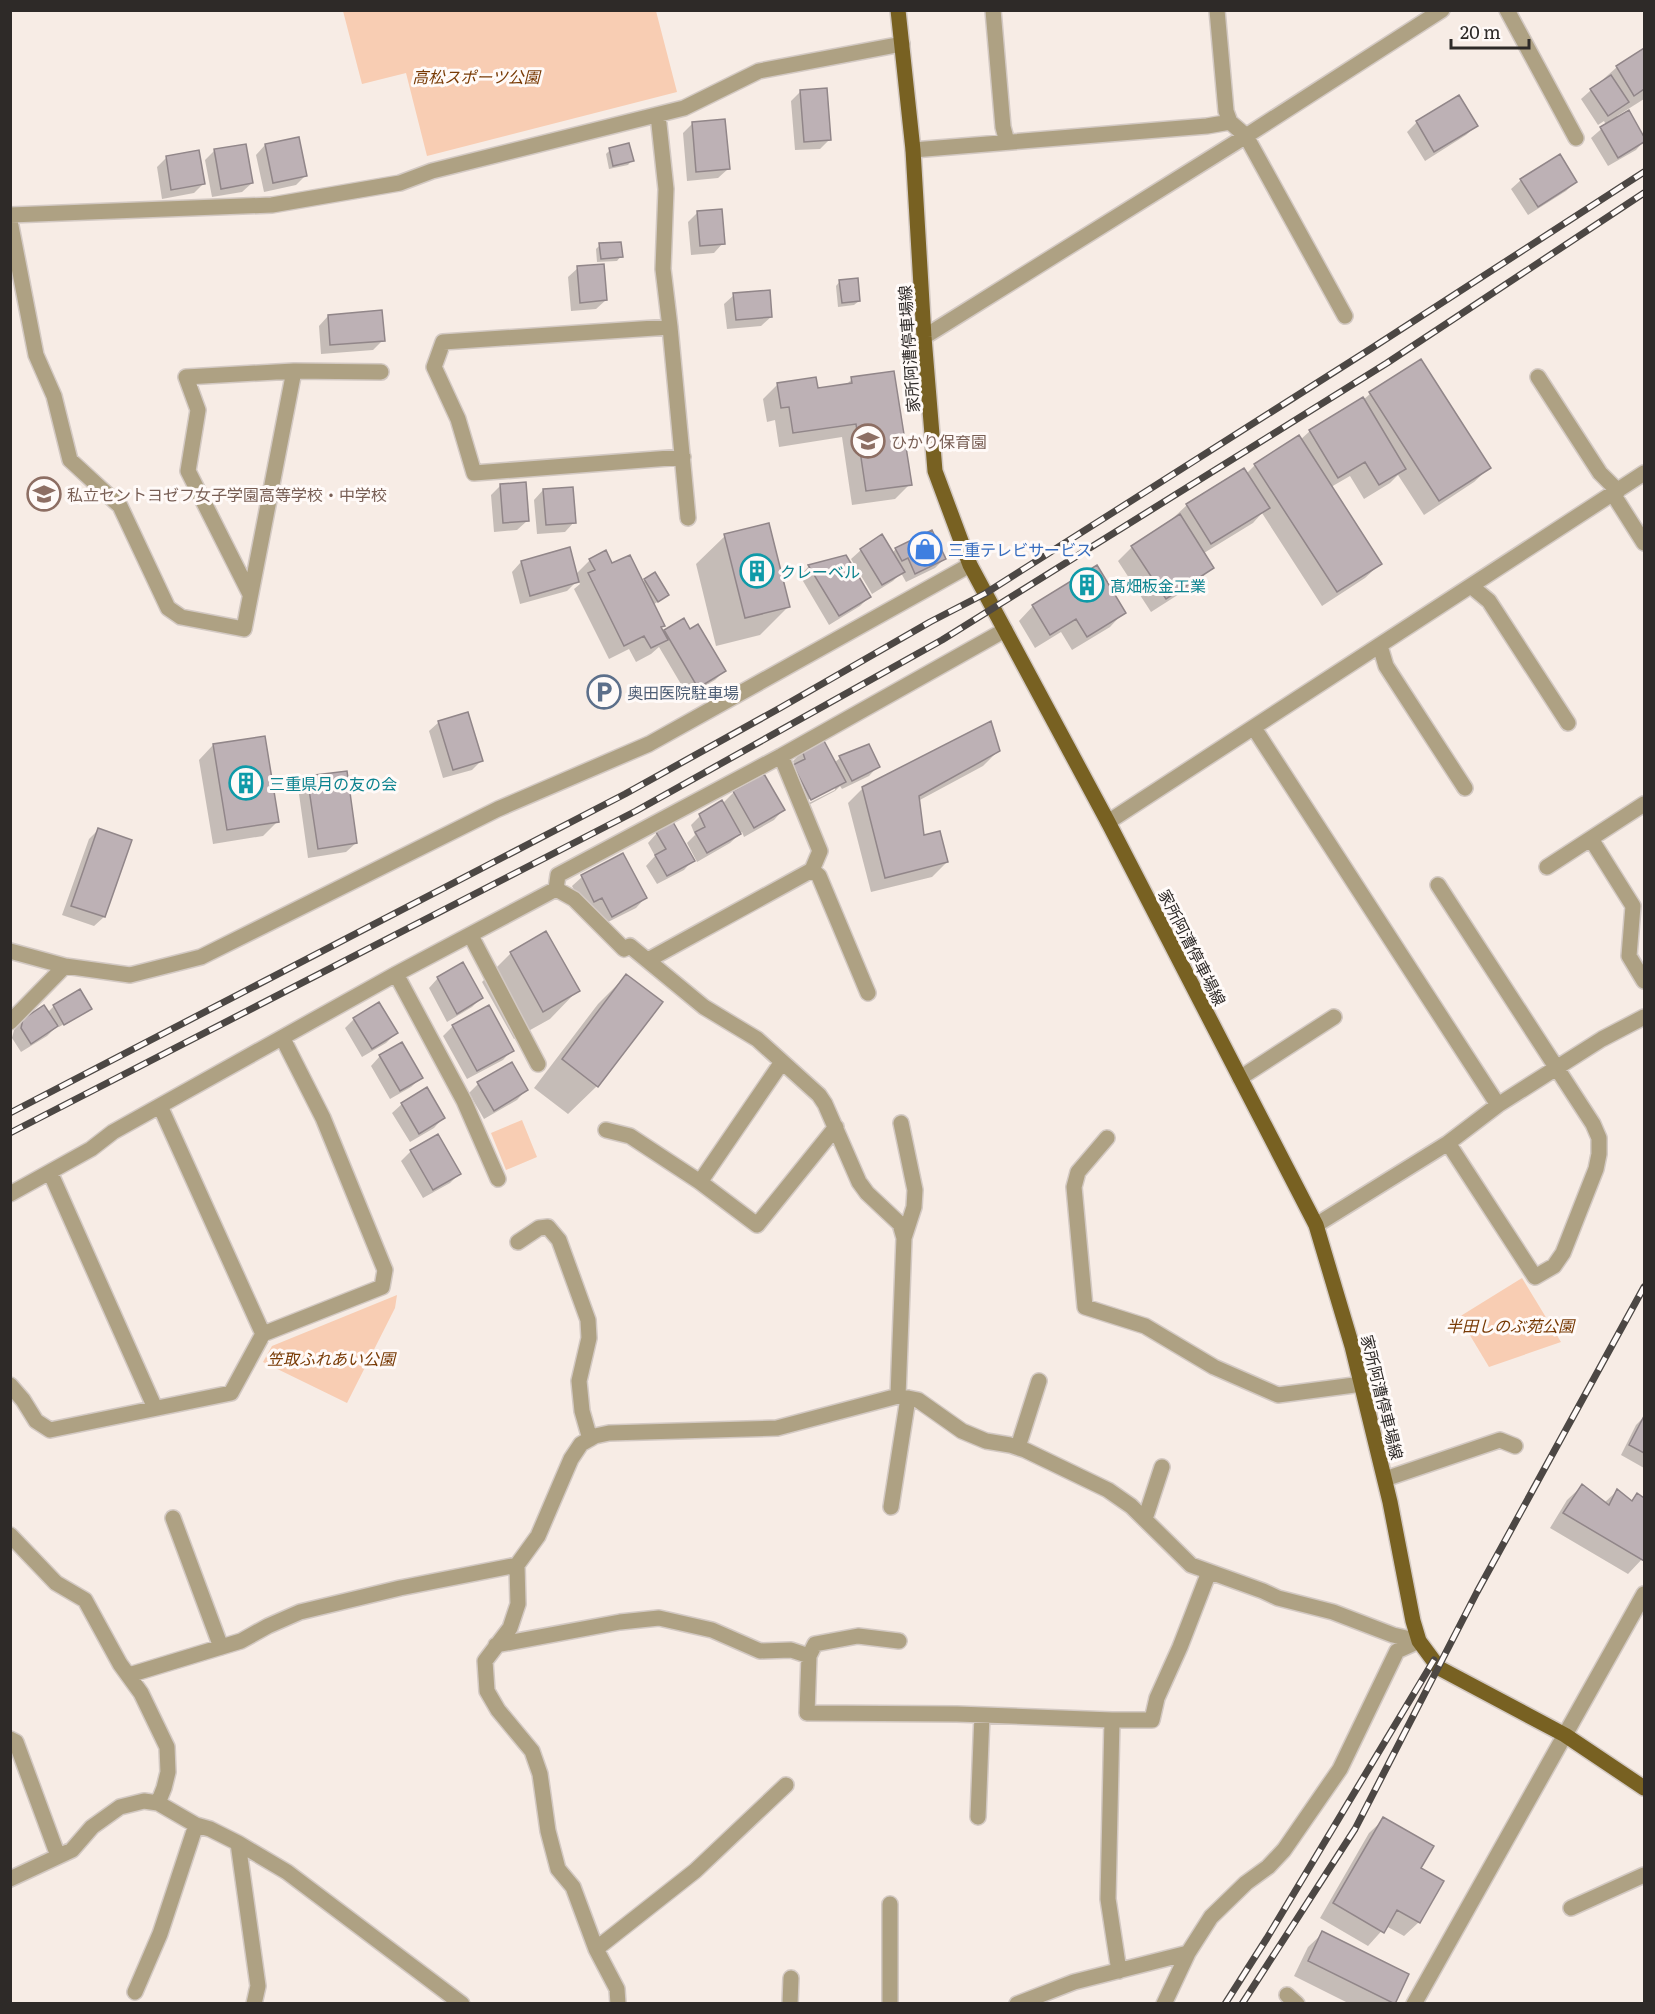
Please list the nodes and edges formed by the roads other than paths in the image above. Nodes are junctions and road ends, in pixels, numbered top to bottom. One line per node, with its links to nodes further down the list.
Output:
1 (898, 10): 6 (main road, 家所阿漕停車場線)
2 (993, 10): 11 (street)
3 (1217, 10): 8 (street)
4 (1442, 10): 9 (street)
5 (1507, 10): 10 (street)
6 (902, 44): 7 (street); 12 (main road, 家所阿漕停車場線)
7 (658, 115): 13 (street); 16 (street)
8 (1230, 122): 9 (street); 11 (street)
9 (1246, 136): 15 (street); 17 (street)
10 (1576, 138)
11 (1006, 142): 12 (street)
12 (913, 150): 17 (main road, 家所阿漕停車場線)
13 (10, 215)
14 (10, 221): 28 (street)
15 (1345, 316)
16 (670, 327): 21 (street); 21 (street)
17 (924, 337): 26 (main road, 家所阿漕停車場線)
18 (294, 371): 19 (street); 28 (street); 28 (street)
19 (381, 372)
20 (1538, 377): 23 (street)
21 (683, 457): 24 (street)
22 (1644, 473): 23 (street)
23 (1615, 493): 25 (street); 27 (street)
24 (688, 518)
25 (1644, 543)
26 (970, 565): 29 (main road, 家所阿漕停車場線); 45 (street)
27 (1471, 586): 30 (street); 31 (street)
28 (250, 594)
29 (1005, 630): 33 (street); 36 (main road, 家所阿漕停車場線)
30 (1380, 646): 32 (street); 34 (street)
31 (1568, 723)
32 (1254, 728): 36 (street); 57 (street)
33 (781, 756): 39 (street); 41 (street)
34 (1466, 788)
35 (1644, 804): 37 (street)
36 (1108, 822): 56 (main road, 家所阿漕停車場線)
37 (1591, 839): 38 (street); 47 (street)
38 (1547, 867)
39 (812, 870): 44 (street); 48 (street)
40 (1438, 885): 55 (street)
41 (556, 889): 42 (street); 44 (street)
42 (471, 936): 46 (street); 54 (street)
43 (10, 951): 45 (street)
44 (648, 960): 53 (street)
45 (65, 966): 51 (street)
46 (396, 974): 52 (street); 65 (street)
47 (1644, 981)
48 (868, 993)
49 (1334, 1017): 56 (street)
50 (1644, 1017): 55 (street)
51 (10, 1022)
52 (283, 1039): 58 (street); 71 (street)
53 (782, 1062): 60 (street); 66 (street)
54 (538, 1064)
55 (1557, 1067): 57 (street); 63 (street)
56 (1240, 1078): 68 (main road, 家所阿漕停車場線)
57 (1498, 1105): 63 (street)
58 (160, 1106): 64 (street); 71 (street)
59 (901, 1123): 69 (street)
60 (836, 1127): 66 (street); 69 (street)
61 (606, 1130): 66 (street)
62 (1107, 1138): 73 (street)
63 (1448, 1143): 68 (street)
64 (50, 1172): 67 (street); 76 (street)
65 (498, 1179)
66 (700, 1182)
67 (10, 1194)
68 (1316, 1225): 73 (main road, 家所阿漕停車場線)
69 (904, 1238): 75 (street)
70 (518, 1242): 77 (street)
71 (263, 1334): 76 (street)
72 (1039, 1381): 79 (street)
73 (1362, 1384): 81 (main road, 家所阿漕停車場線)
74 (10, 1385): 76 (street)
75 (903, 1397): 77 (street); 79 (street); 82 (street)
76 (155, 1408)
77 (590, 1439): 86 (street)
78 (1515, 1446): 81 (street)
79 (1018, 1447): 84 (street)
80 (1162, 1467): 84 (street)
81 (1385, 1479): 90 (main road, 家所阿漕停車場線)
82 (891, 1507)
83 (173, 1518): 92 (street)
84 (1144, 1519): 87 (street)
85 (10, 1535): 94 (street)
86 (517, 1564): 91 (street); 92 (street)
87 (1209, 1572): 90 (street); 96 (street)
88 (1644, 1594): 97 (street)
89 (899, 1641): 93 (street)
90 (1419, 1641): 97 (main road, 家所阿漕停車場線); 111 (street)
91 (496, 1645): 93 (street); 110 (street)
92 (221, 1647): 94 (street)
93 (809, 1656): 95 (street)
94 (129, 1675): 101 (street)
95 (982, 1715): 96 (street); 102 (street)
96 (1112, 1720): 112 (street)
97 (1565, 1735): 100 (main road, 家所阿漕停車場線); 122 (street)
98 (10, 1739): 105 (street)
99 (786, 1785): 110 (street)
100 (1644, 1788)
101 (158, 1803): 103 (street); 105 (street)
102 (978, 1817)
103 (196, 1825): 104 (street); 114 (street)
104 (238, 1843): 115 (street); 116 (street)
105 (58, 1856): 107 (street)
106 (1644, 1875): 109 (street)
107 (10, 1879)
108 (890, 1904): 119 (street)
109 (1571, 1908)
110 (596, 1949): 117 (street)
111 (1188, 1953): 112 (street); 121 (street)
112 (1119, 1971): 120 (street)
113 (791, 1978): 118 (street)
114 (135, 1992)
115 (254, 2004)
116 (462, 2004)
117 (618, 2004)
118 (790, 2004)
119 (890, 2004)
120 (1017, 2004)
121 (1164, 2004)
122 (1414, 2004)

